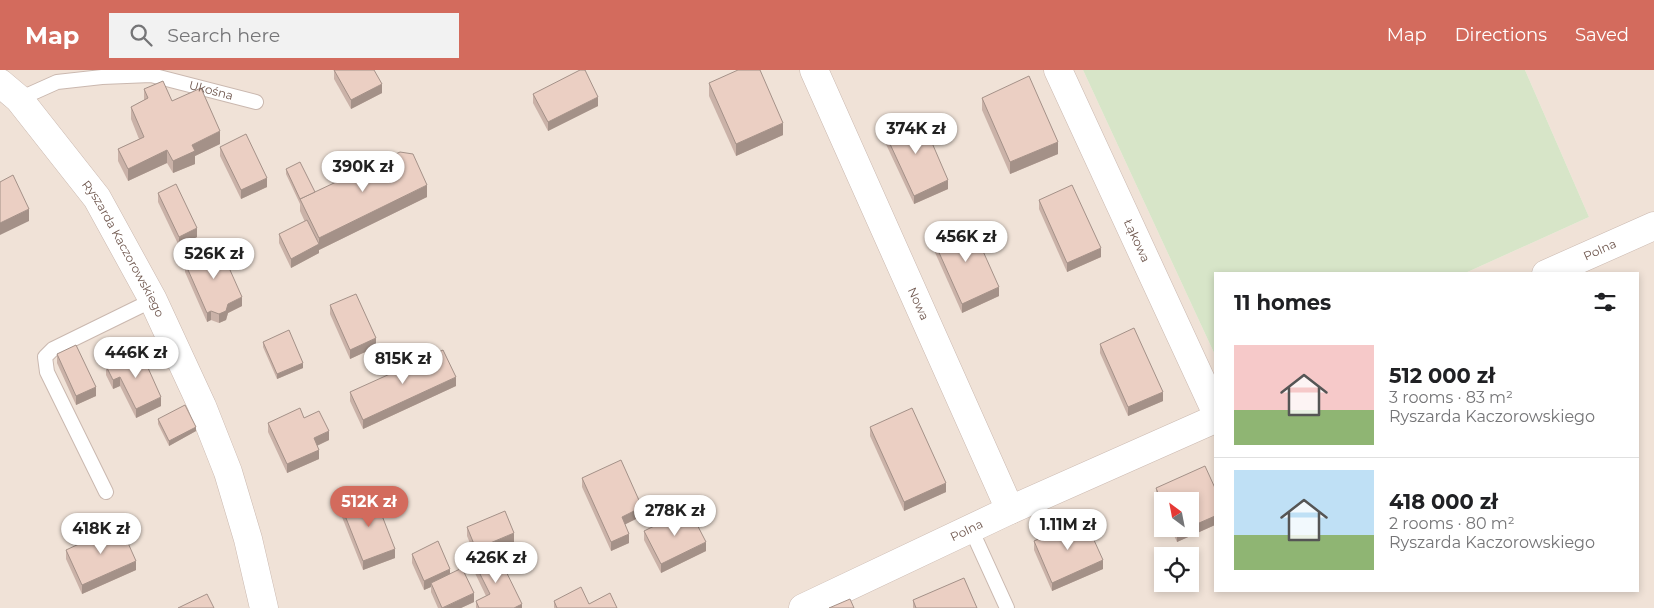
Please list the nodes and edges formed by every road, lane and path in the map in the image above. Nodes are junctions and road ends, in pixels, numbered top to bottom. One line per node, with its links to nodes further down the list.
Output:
1 (814, 70): 11 (street, Nowa)
2 (1058, 70): 8 (street, Łąkowa)
3 (10, 91): 4 (lane, Ukośna); 7 (street, Ryszarda Kaczorowskiego)
4 (256, 102)
5 (1654, 226): 6 (street, Polna)
6 (1550, 272)
7 (153, 300): 10 (lane); 13 (street, Ryszarda Kaczorowskiego)
8 (1214, 408)
9 (1214, 419): 11 (street, Polna)
10 (106, 492)
11 (1010, 510): 12 (street, Polna)
12 (971, 528): 14 (street, Polna); 15 (lane)
13 (264, 608)
14 (803, 608)
15 (1007, 608)

